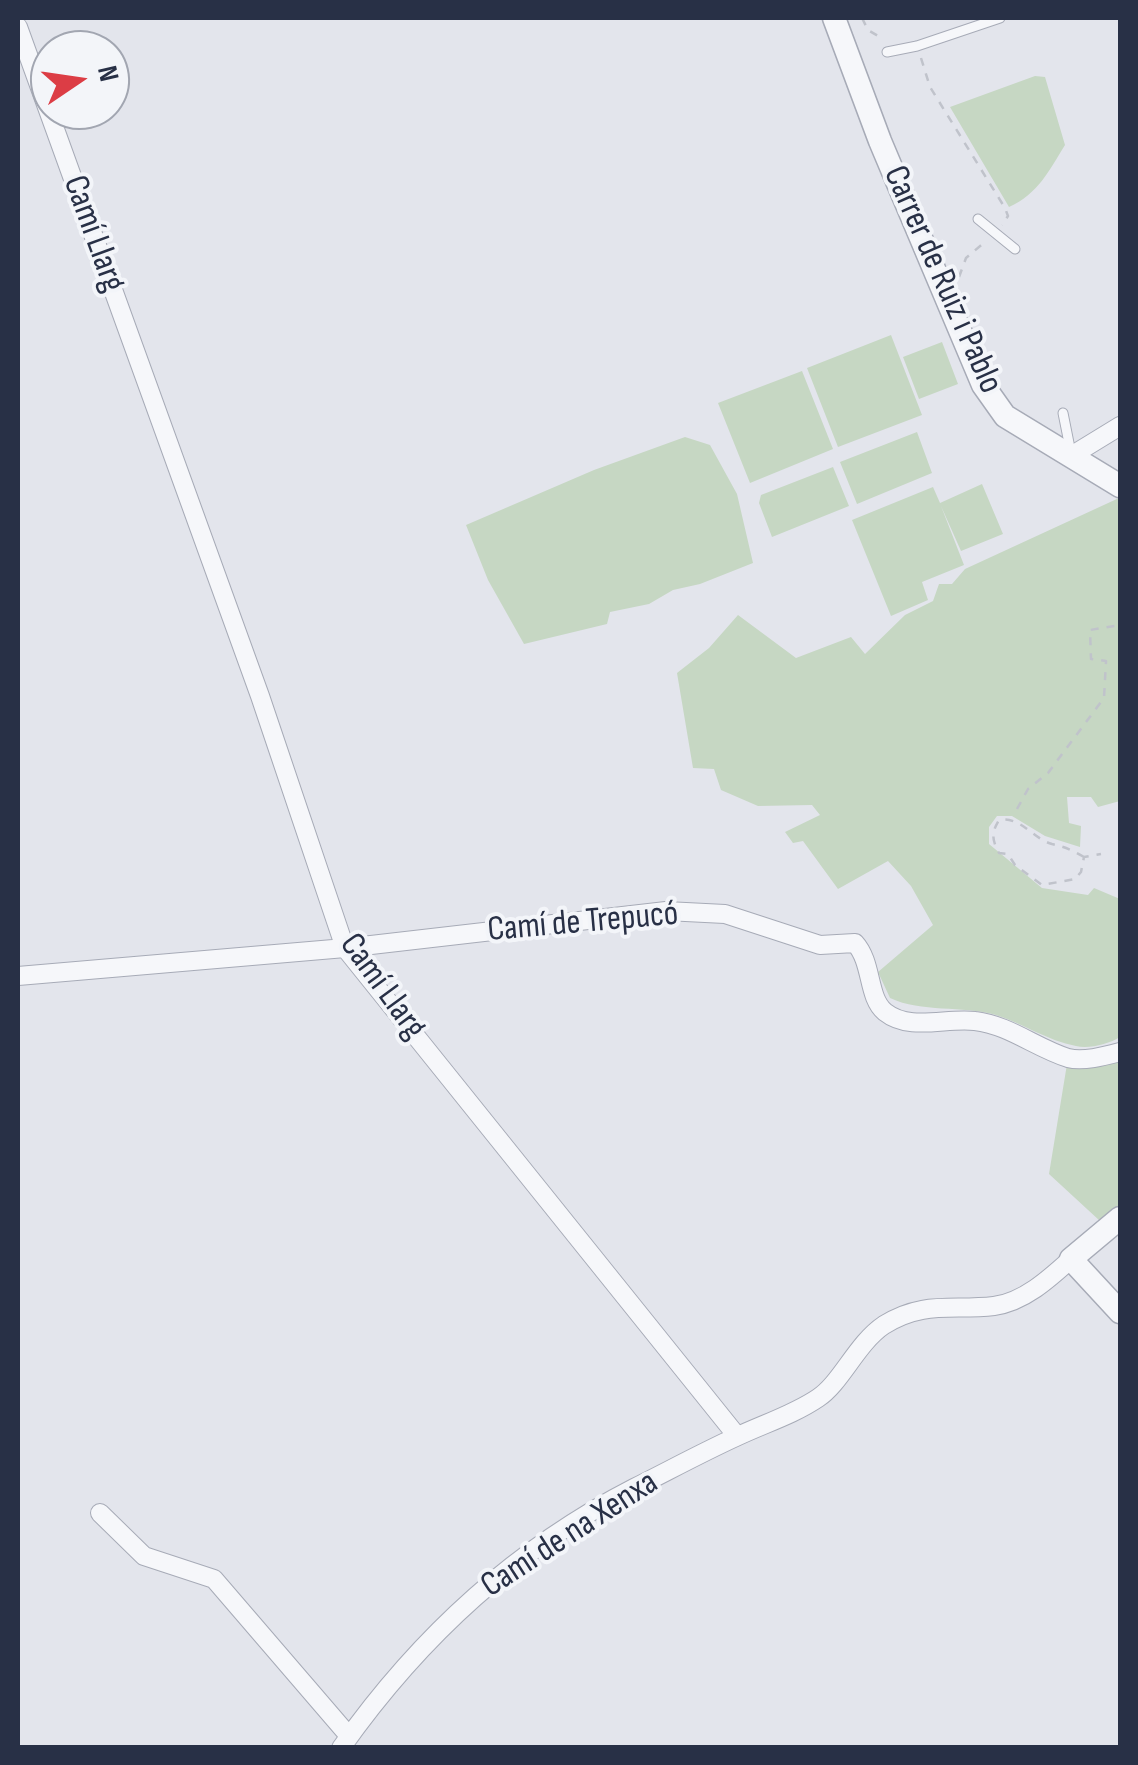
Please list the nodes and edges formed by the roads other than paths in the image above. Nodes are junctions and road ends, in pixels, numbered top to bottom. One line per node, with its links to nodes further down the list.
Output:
1 (834, 18): 9 (street, Carrer de Ruiz i Pablo)
2 (1000, 18): 4 (lane)
3 (18, 27): 11 (street, Camí Llarg)
4 (888, 52)
5 (978, 219): 6 (lane)
6 (1015, 249)
7 (1064, 413): 9 (lane)
8 (1120, 426): 9 (street)
9 (1072, 456): 10 (street, Carrer de Ruiz i Pablo)
10 (1120, 486)
11 (345, 948): 12 (street); 13 (street, Camí de Trepucó); 17 (street, Camí Llarg)
12 (18, 976)
13 (1120, 1052)
14 (1120, 1218): 15 (street)
15 (1071, 1259): 16 (street); 17 (street)
16 (1120, 1312)
17 (737, 1436): 19 (street, Camí de na Xenxa)
18 (100, 1513): 19 (street)
19 (346, 1742)

